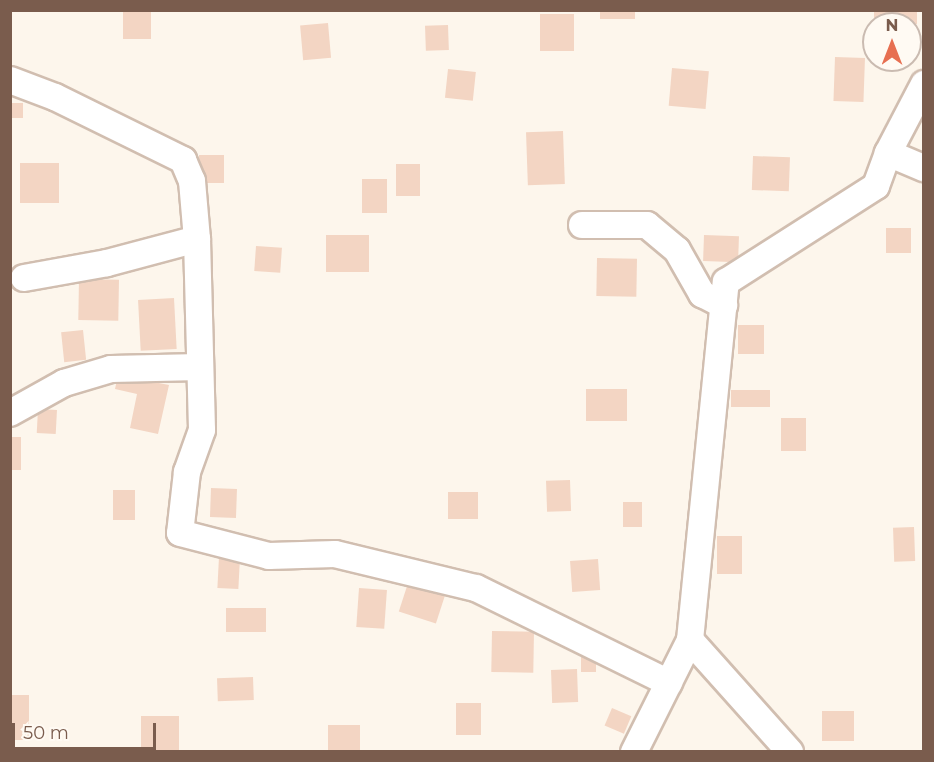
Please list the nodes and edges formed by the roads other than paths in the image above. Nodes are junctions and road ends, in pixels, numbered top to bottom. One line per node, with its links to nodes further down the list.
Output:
1 (10, 80): 6 (street)
2 (924, 84): 3 (street)
3 (888, 153): 4 (street); 8 (street)
4 (924, 168)
5 (582, 225): 8 (street)
6 (197, 239): 7 (street); 9 (street)
7 (24, 278)
8 (724, 305): 11 (street)
9 (200, 367): 10 (street); 12 (street)
10 (10, 413)
11 (690, 640): 12 (street); 14 (street)
12 (669, 683): 13 (street)
13 (634, 752)
14 (790, 752)

